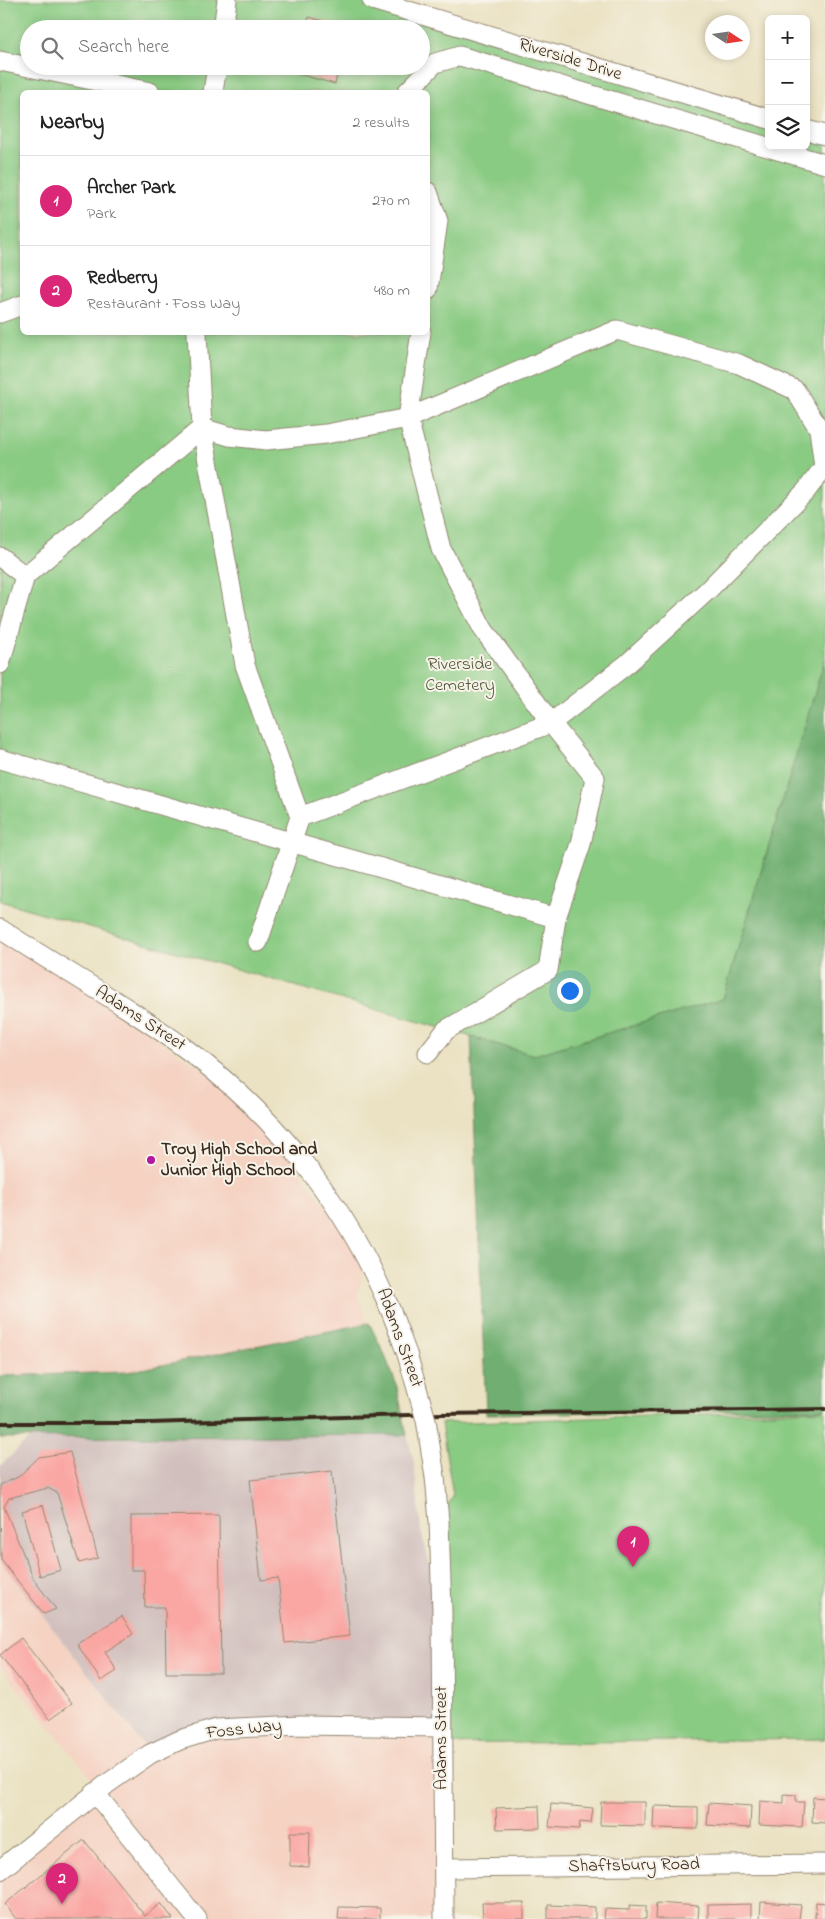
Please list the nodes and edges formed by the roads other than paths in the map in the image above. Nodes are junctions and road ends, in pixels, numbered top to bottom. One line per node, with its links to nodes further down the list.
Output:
1 (227, 0): 3 (street)
2 (372, 0): 13 (street, Riverside Drive)
3 (224, 20)
4 (0, 61): 5 (street)
5 (20, 65)
6 (430, 68): 16 (street)
7 (68, 75): 10 (street)
8 (216, 75): 11 (street)
9 (423, 75): 12 (street)
10 (140, 90)
11 (213, 90)
12 (409, 90)
13 (765, 117)
14 (810, 131): 15 (street)
15 (825, 135)
16 (825, 164)
17 (430, 198): 18 (street)
18 (430, 275)
19 (20, 306): 20 (street)
20 (0, 313)
21 (197, 335): 24 (street)
22 (421, 335): 23 (street)
23 (408, 418): 24 (street); 28 (street); 28 (street)
24 (202, 428): 26 (street); 30 (street)
25 (0, 557): 26 (street)
26 (25, 576): 27 (street)
27 (0, 664)
28 (551, 723): 30 (street); 32 (street)
29 (0, 759): 31 (street)
30 (300, 817): 31 (street)
31 (292, 843): 32 (street); 34 (street)
32 (556, 918): 35 (street)
33 (0, 929): 36 (street, Adams Street, bridge)
34 (258, 942)
35 (428, 1053)
36 (442, 1727): 37 (street, Foss Way); 39 (street, Adams Street)
37 (95, 1793): 40 (street, Foss Way); 41 (street)
38 (825, 1864): 39 (street, Shaftsbury Road)
39 (444, 1868): 42 (street, Adams Street)
40 (0, 1870)
41 (197, 1919)
42 (444, 1919)

